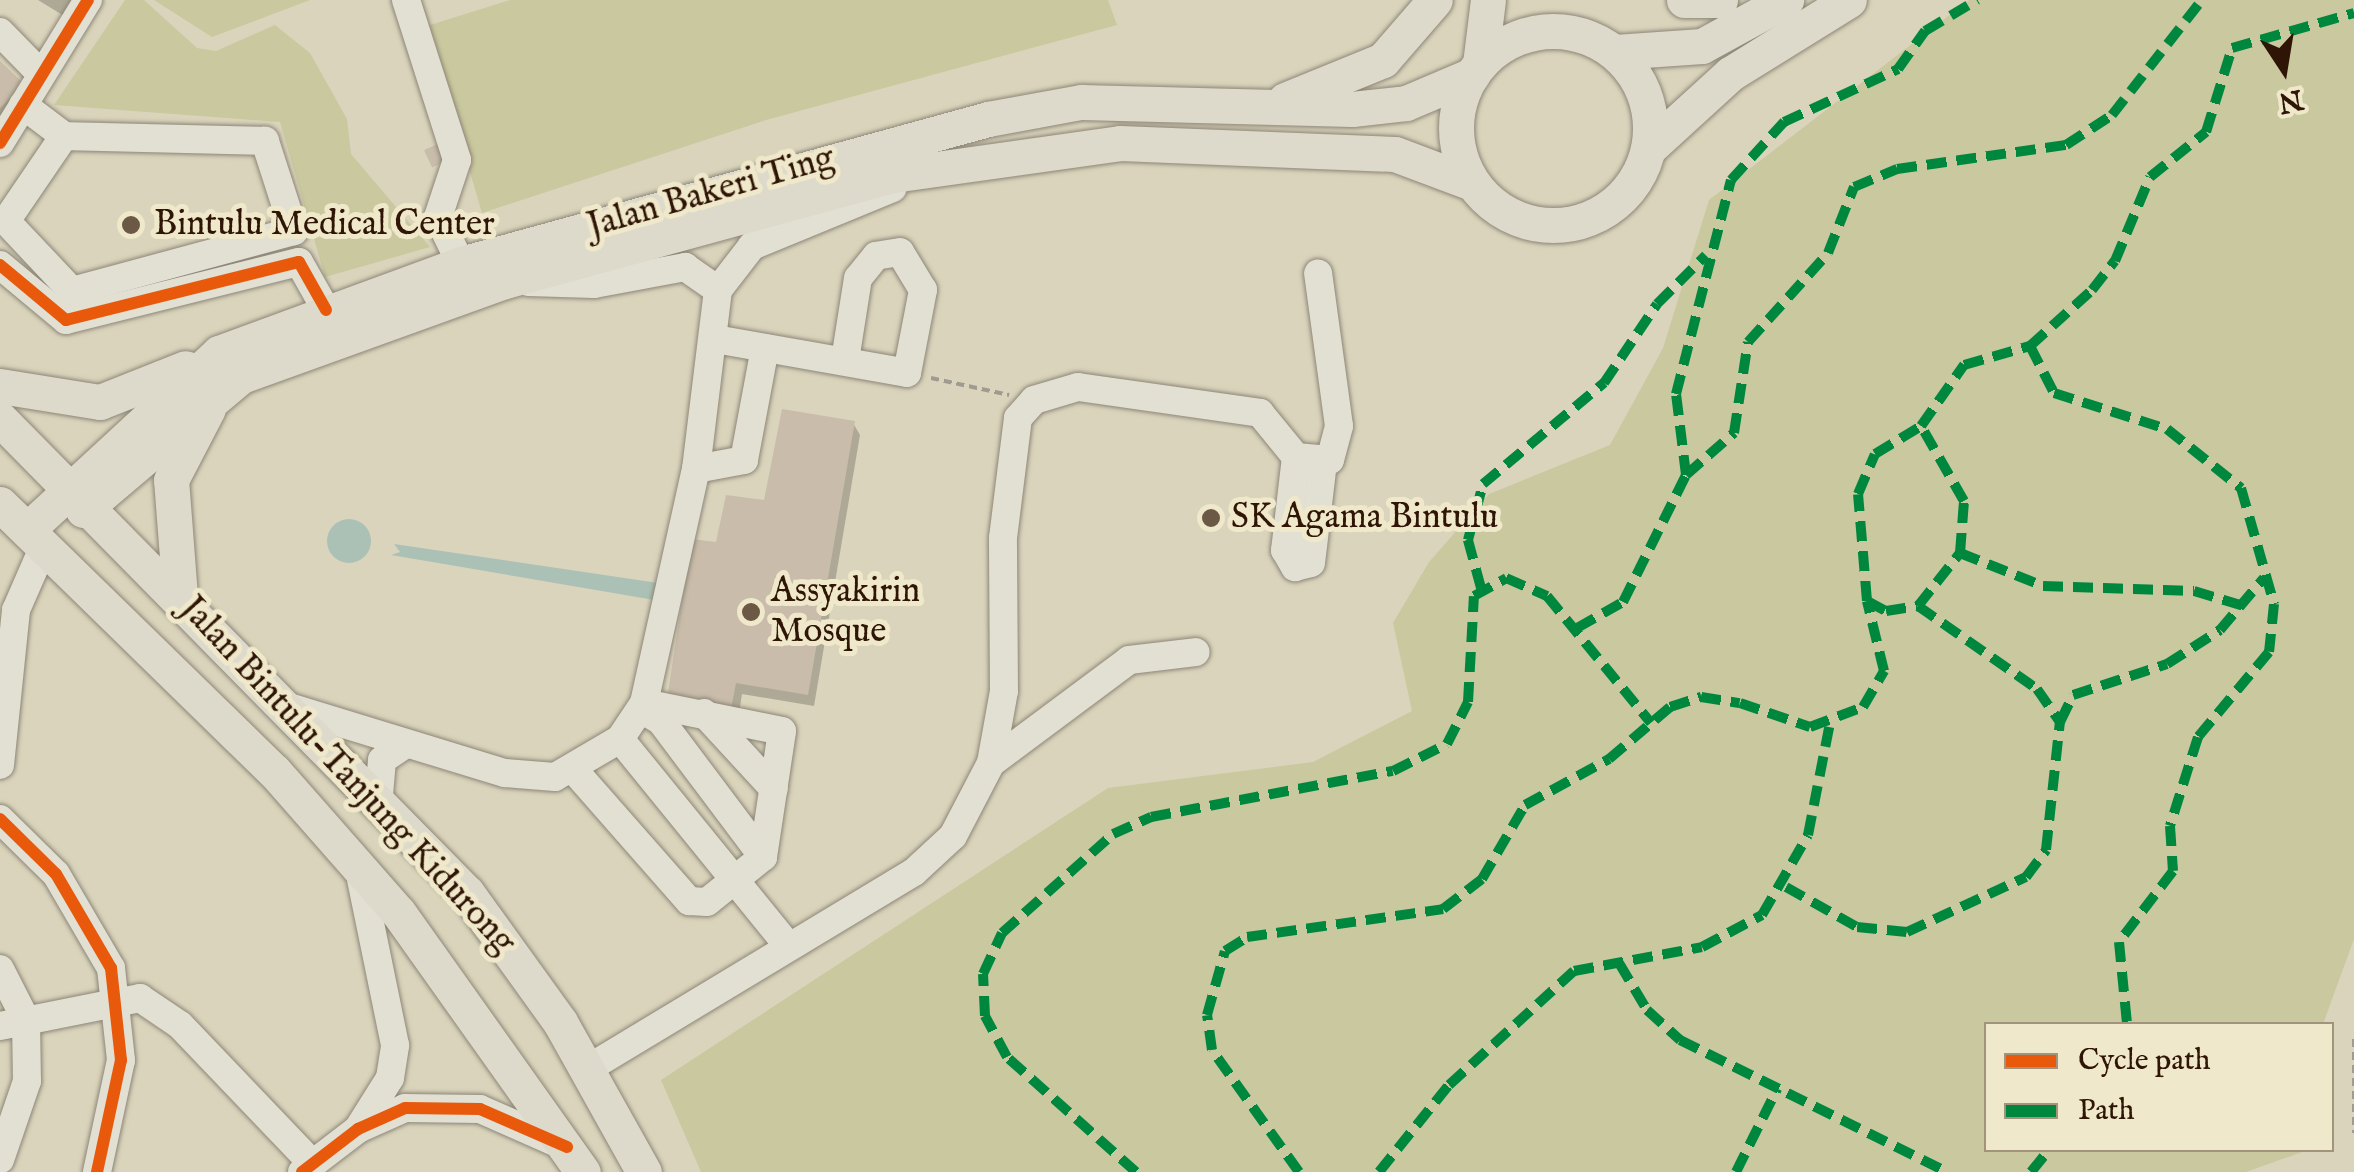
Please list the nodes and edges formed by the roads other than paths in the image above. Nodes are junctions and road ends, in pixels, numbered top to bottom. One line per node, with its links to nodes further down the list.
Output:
1 (88, 0): 14 (street)
2 (406, 0): 22 (street)
3 (1435, 0): 16 (main road)
4 (1488, 0): 13 (main road)
5 (1542, 0): 11 (main road)
6 (1684, 0): 7 (main road)
7 (1720, 0)
8 (1786, 0): 12 (main road)
9 (1849, 0): 19 (main road)
10 (0, 32): 14 (street)
11 (1571, 32): 12 (main road); 13 (main road)
12 (1615, 52): 19 (main road)
13 (1476, 69): 16 (main road, Jalan Bakeri Ting); 21 (main road)
14 (41, 74): 15 (street)
15 (22, 105): 17 (street); 18 (street)
16 (1270, 106): 22 (main road, Jalan Bakeri Ting)
17 (60, 141): 17 (street)
18 (0, 142)
19 (1649, 148): 21 (main road)
20 (954, 161): 21 (main road, Jalan Bakeri Ting); 25 (main road, Jalan Bakeri Ting); 26 (street)
21 (1472, 183)
22 (461, 264): 27 (main road, Jalan Bakeri Ting)
23 (0, 265): 27 (street)
24 (1318, 273): 45 (street)
25 (506, 281): 26 (street); 31 (main road, Jalan Bakeri Ting)
26 (718, 290): 28 (street)
27 (326, 310): 31 (main road, Jalan Bakeri Ting)
28 (715, 339): 29 (street); 34 (street)
29 (765, 348): 30 (street); 34 (street)
30 (844, 360): 30 (street)
31 (220, 370): 32 (main road); 35 (main road, Jalan Bakeri Ting); 38 (main road)
32 (0, 386)
33 (0, 419): 35 (main road, Jalan Bintulu-Tanjung Kidurong)
34 (696, 469): 41 (street)
35 (80, 498): 37 (main road, Jalan Bakeri Ting); 38 (main road, Jalan Bintulu-Tanjung Kidurong)
36 (0, 504): 37 (main road, Jalan Bintulu-Tanjung Kidurong)
37 (36, 538): 46 (street); 52 (main road, Jalan Bintulu-Tanjung Kidurong)
38 (180, 596): 40 (main road, Jalan Bintulu-Tanjung Kidurong)
39 (1196, 652): 45 (street)
40 (282, 706): 44 (street); 49 (main road, Jalan Bintulu-Tanjung Kidurong)
41 (642, 706): 42 (street); 43 (street); 51 (street)
42 (703, 712): 48 (street); 48 (street)
43 (620, 740): 47 (street); 53 (street)
44 (404, 744): 47 (street); 49 (street)
45 (991, 763): 54 (street)
46 (0, 765)
47 (573, 768): 53 (street)
48 (774, 789): 51 (street)
49 (378, 806): 58 (main road, Jalan Bintulu-Tanjung Kidurong)
50 (0, 819): 56 (street)
51 (763, 858): 53 (street)
52 (358, 866): 59 (street); 61 (main road, Jalan Bintulu-Tanjung Kidurong)
53 (733, 882): 54 (street)
54 (788, 946): 58 (street)
55 (0, 968): 57 (street)
56 (116, 999): 57 (street); 62 (street); 63 (street)
57 (13, 1023): 60 (street)
58 (588, 1068): 64 (main road, Jalan Bintulu-Tanjung Kidurong)
59 (358, 1129): 61 (street); 62 (street)
60 (0, 1160)
61 (575, 1160)
62 (307, 1168)
63 (96, 1172)
64 (644, 1172)

